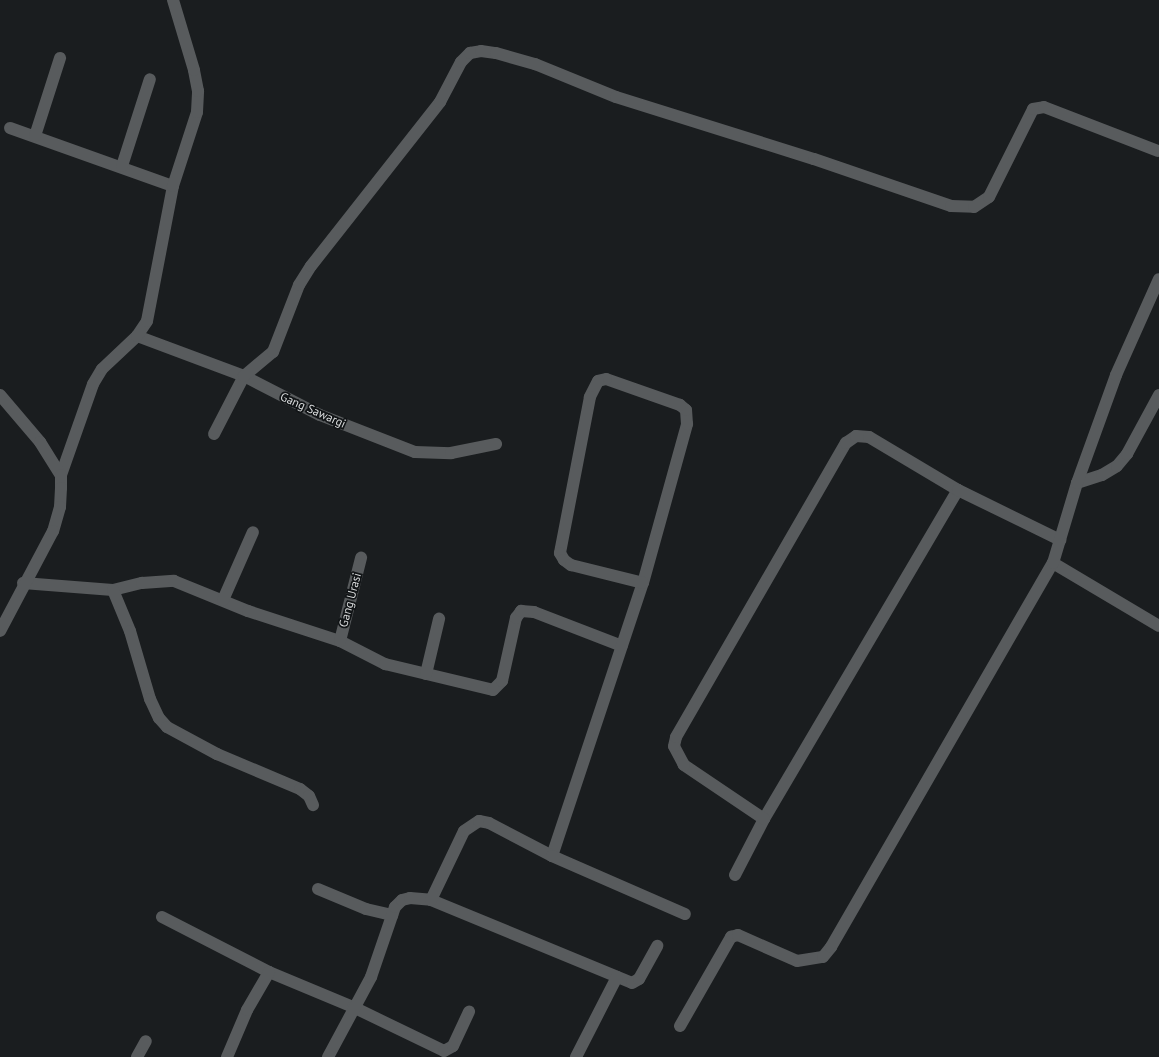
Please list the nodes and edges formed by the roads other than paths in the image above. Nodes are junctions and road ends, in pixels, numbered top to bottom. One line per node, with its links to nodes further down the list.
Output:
1 (173, 0): 8 (street)
2 (60, 58): 5 (street)
3 (150, 79): 7 (street)
4 (10, 128): 5 (street)
5 (35, 136): 7 (street)
6 (1158, 151): 11 (street)
7 (122, 166): 8 (street)
8 (173, 186): 10 (street)
9 (1159, 279): 17 (street)
10 (137, 336): 11 (street, Gang Sawargi); 16 (street)
11 (244, 376): 14 (street); 15 (street, Gang Sawargi)
12 (0, 395): 16 (street)
13 (1158, 399): 17 (street)
14 (214, 434)
15 (496, 444)
16 (60, 474): 23 (street)
17 (1077, 483): 20 (street)
18 (958, 490): 20 (street); 34 (street); 34 (street)
19 (253, 532): 26 (street)
20 (1060, 540): 22 (street)
21 (361, 558): 30 (street, Gang Urasi)
22 (1053, 563): 28 (street); 47 (street)
23 (23, 583): 25 (street); 29 (street)
24 (643, 583): 24 (street); 31 (street)
25 (113, 590): 26 (street); 33 (street)
26 (223, 600): 30 (street)
27 (439, 619): 32 (street)
28 (1159, 626)
29 (0, 631)
30 (340, 641): 32 (street)
31 (622, 646): 32 (street); 35 (street)
32 (426, 674)
33 (313, 805)
34 (764, 819): 36 (street)
35 (552, 856): 38 (street); 39 (street)
36 (735, 875)
37 (318, 889): 40 (street)
38 (431, 900): 40 (street); 44 (street)
39 (685, 914)
40 (392, 915): 45 (street)
41 (162, 917): 43 (street)
42 (657, 946): 44 (street)
43 (269, 972): 45 (street); 50 (street)
44 (617, 977): 52 (street)
45 (353, 1007): 46 (street); 51 (street)
46 (469, 1011)
47 (680, 1026)
48 (146, 1041): 49 (street)
49 (137, 1057)
50 (227, 1057)
51 (328, 1057)
52 (576, 1057)

